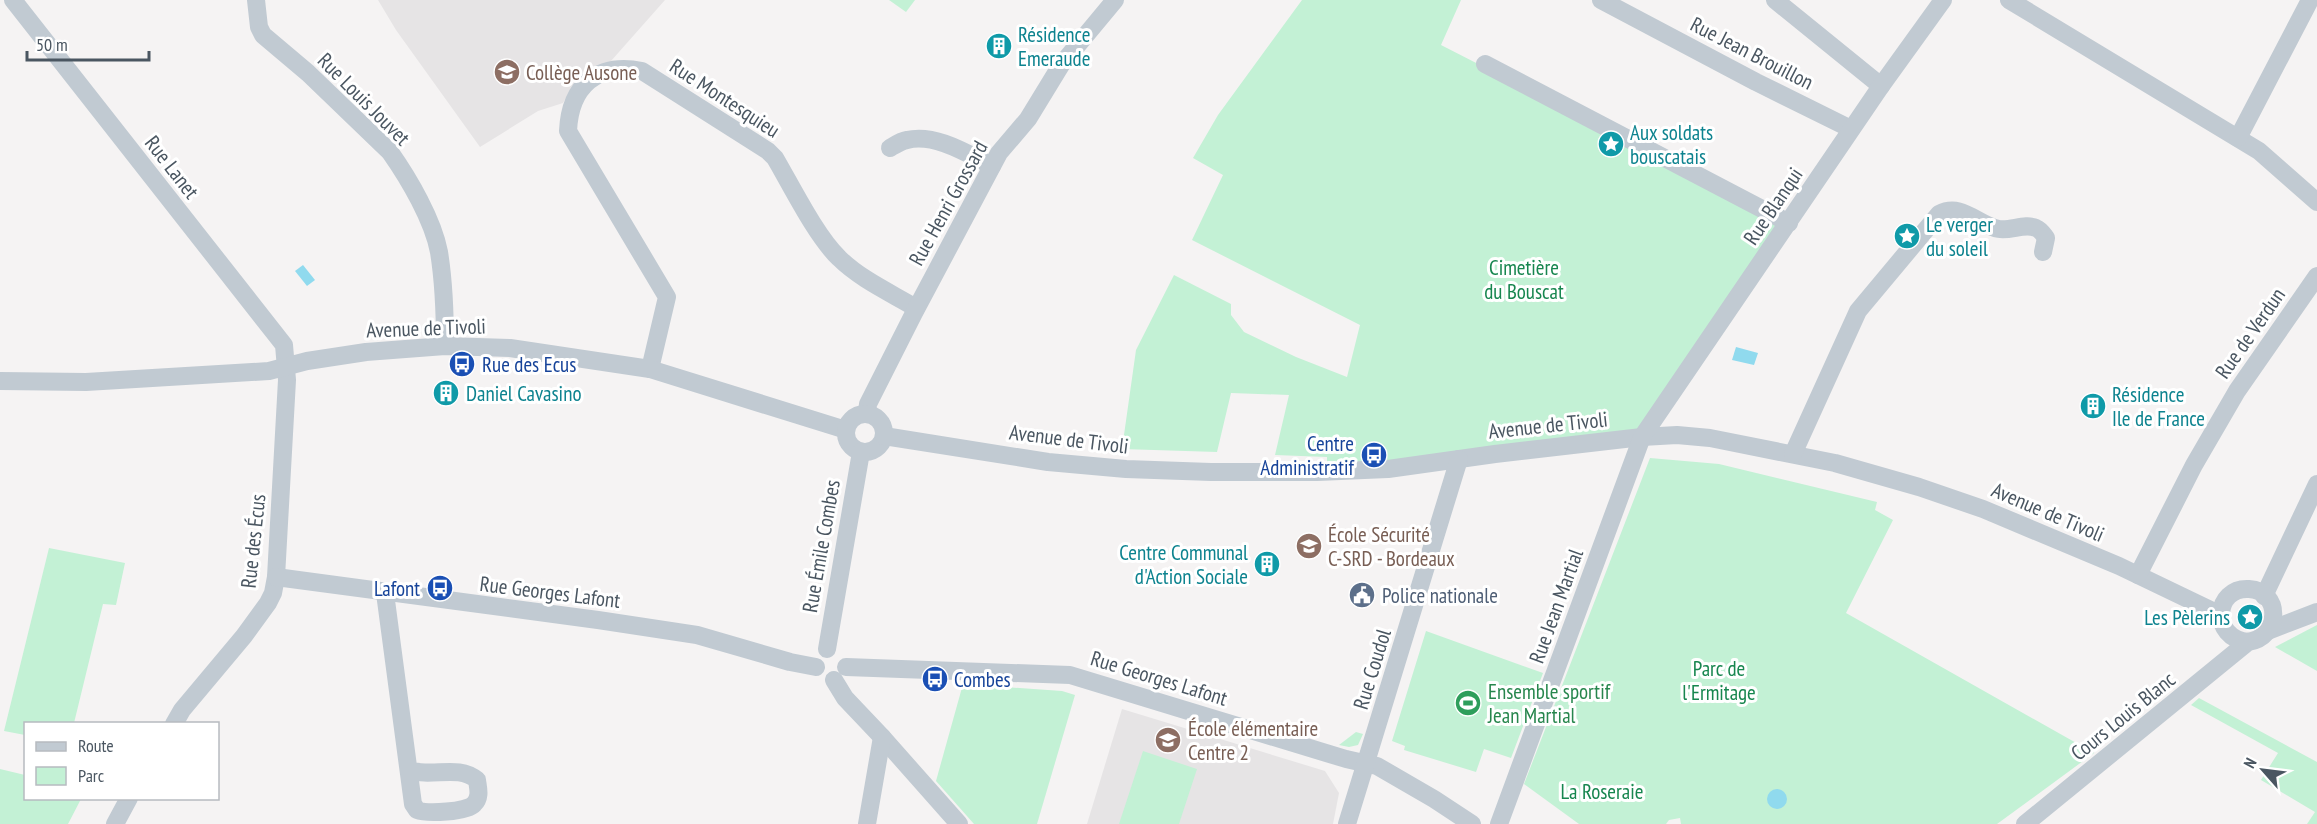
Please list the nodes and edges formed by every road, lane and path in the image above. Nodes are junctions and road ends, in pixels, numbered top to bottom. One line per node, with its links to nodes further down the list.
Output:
1 (13, 0): 21 (street, Rue Lanet)
2 (256, 0): 20 (street, Rue Louis Jouvet)
3 (1115, 0): 14 (street, Rue Henri Grossard)
4 (1601, 0): 11 (street, Rue Jean Brouillon)
5 (1775, 0): 10 (street)
6 (1943, 0): 10 (street, Rue Blanqui)
7 (2009, 0): 12 (street)
8 (2310, 0): 12 (street)
9 (1485, 64): 16 (street)
10 (1881, 86): 11 (street, Rue Blanqui)
11 (1851, 129): 16 (street, Rue Blanqui)
12 (2238, 138): 15 (street)
13 (890, 148): 14 (street)
14 (992, 166): 19 (street, Rue Henri Grossard)
15 (2317, 202)
16 (1789, 223): 27 (street, Rue Blanqui)
17 (2043, 252): 29 (street)
18 (2317, 276): 32 (street, Rue de Verdun)
19 (916, 308): 22 (street, Rue Montesquieu); 24 (street, Rue Henri Grossard)
20 (445, 345): 21 (street, Avenue de Tivoli); 22 (street, Avenue de Tivoli)
21 (286, 366): 23 (street, Avenue de Tivoli); 33 (street, Rue des Écus)
22 (650, 369): 25 (street, Avenue de Tivoli)
23 (0, 381)
24 (867, 414): 25 (street); 26 (street)
25 (846, 430): 28 (street)
26 (884, 436): 28 (street); 30 (street, Avenue de Tivoli)
27 (1642, 437): 29 (street, Avenue de Tivoli); 30 (street, Avenue de Tivoli); 55 (street, Rue Jean Martial)
28 (861, 452): 41 (street, Rue Émile Combes)
29 (1793, 454): 32 (street, Avenue de Tivoli)
30 (1459, 459): 47 (street, Rue Coudol)
31 (2317, 483): 35 (street)
32 (2138, 575): 36 (street, Avenue de Tivoli)
33 (276, 577): 34 (street, Rue Georges Lafont); 45 (street, Rue des Écus)
34 (385, 592): 42 (street, Rue Georges Lafont); 48 (street)
35 (2268, 602): 36 (street); 37 (street); 38 (street)
36 (2222, 609): 39 (street)
37 (2313, 614): 38 (street)
38 (2270, 630): 40 (street)
39 (2227, 633): 40 (street); 44 (street)
40 (2248, 642): 44 (street, Cours Louis Blanc)
41 (827, 649): 42 (street); 43 (street)
42 (816, 667): 43 (street)
43 (840, 673): 46 (street); 47 (street, Rue Georges Lafont)
44 (2205, 678): 56 (street, Cours Louis Blanc)
45 (175, 722)
46 (882, 737): 51 (street); 52 (street)
47 (1366, 765): 53 (street, Rue Coudol); 54 (street, Rue Georges Lafont)
48 (410, 770)
49 (128, 800): 50 (street)
50 (115, 824)
51 (867, 824)
52 (959, 824)
53 (1347, 824)
54 (1472, 824)
55 (1499, 824)
56 (2025, 824)

